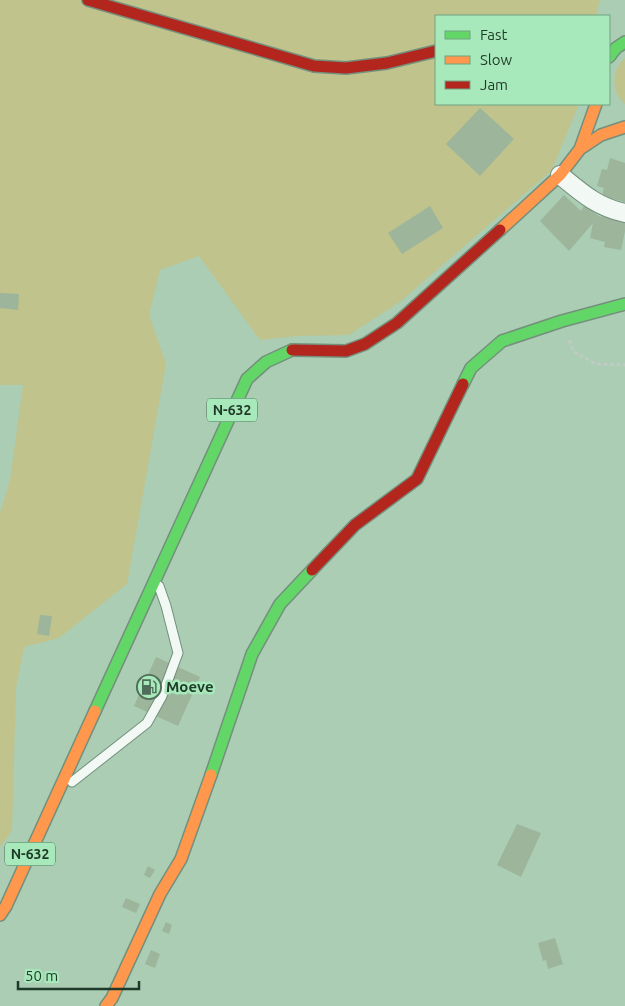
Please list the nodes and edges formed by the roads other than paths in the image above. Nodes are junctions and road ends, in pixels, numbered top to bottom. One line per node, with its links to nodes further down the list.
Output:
1 (88, 0): 4 (main road)
2 (625, 41): 3 (main road); 5 (main road)
3 (610, 42)
4 (435, 51)
5 (610, 56)
6 (596, 105): 8 (main road)
7 (625, 127): 8 (main road)
8 (580, 149): 9 (main road, N-632)
9 (560, 175): 10 (street); 12 (main road, N-632)
10 (625, 213)
11 (625, 304): 15 (main road)
12 (156, 578): 13 (main road, N-632); 13 (lane)
13 (58, 793): 14 (main road, N-632)
14 (0, 915)
15 (106, 1006)

